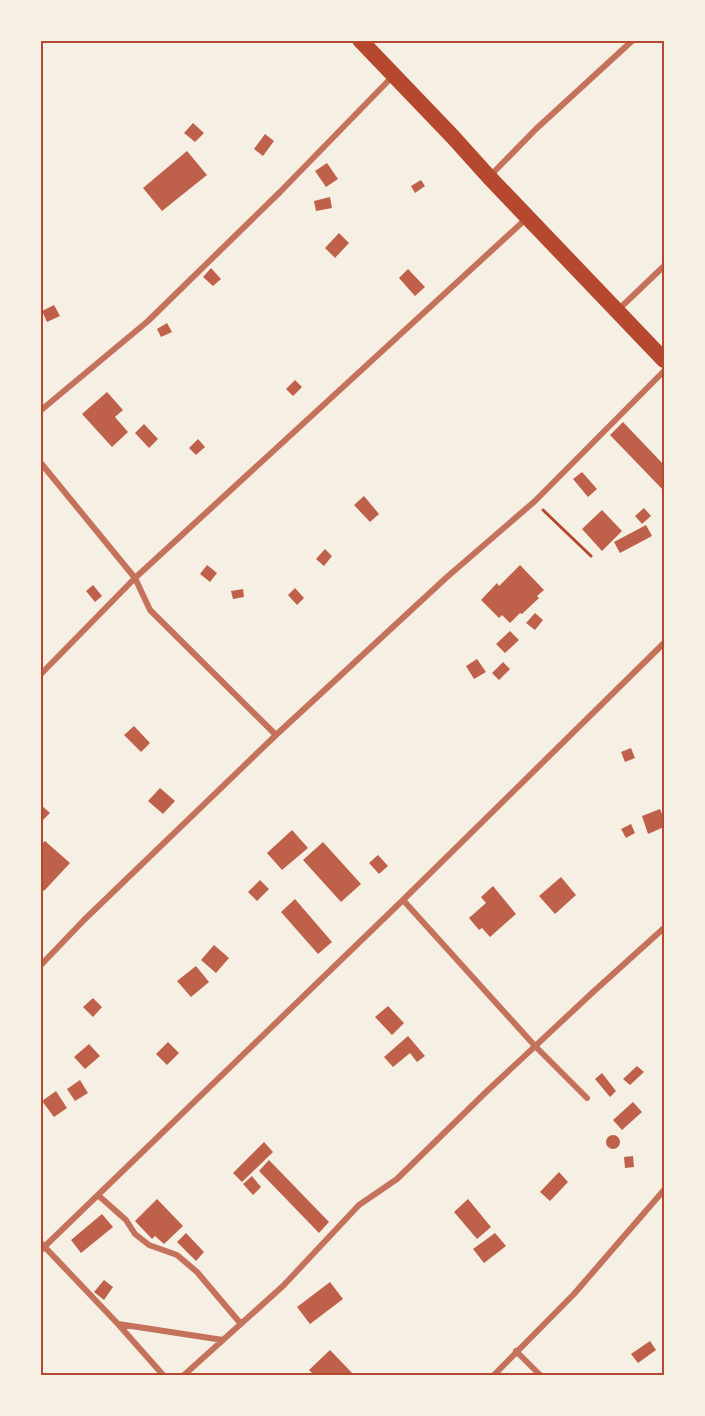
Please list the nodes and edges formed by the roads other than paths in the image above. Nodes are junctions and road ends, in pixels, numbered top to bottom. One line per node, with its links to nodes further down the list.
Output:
1 (360, 40): 3 (highway)
2 (633, 40): 4 (street)
3 (393, 76): 4 (highway); 10 (street)
4 (489, 177): 5 (highway)
5 (527, 217): 7 (highway); 12 (street)
6 (664, 266): 7 (street)
7 (618, 311): 8 (highway)
8 (664, 360)
9 (664, 371): 15 (street)
10 (40, 411)
11 (40, 462): 12 (street)
12 (135, 578): 14 (street); 15 (street)
13 (664, 643): 16 (street)
14 (40, 675)
15 (276, 735): 18 (street)
16 (403, 900): 19 (street); 22 (street)
17 (664, 928): 19 (street)
18 (40, 966)
19 (535, 1046): 20 (street); 25 (street)
20 (587, 1098)
21 (664, 1192): 27 (street)
22 (99, 1196): 23 (street); 25 (street)
23 (42, 1246): 24 (street)
24 (118, 1323): 26 (street); 28 (street)
25 (241, 1324): 26 (street)
26 (223, 1340): 29 (street)
27 (516, 1351): 30 (street); 31 (street)
28 (164, 1376)
29 (183, 1376)
30 (493, 1376)
31 (541, 1376)

